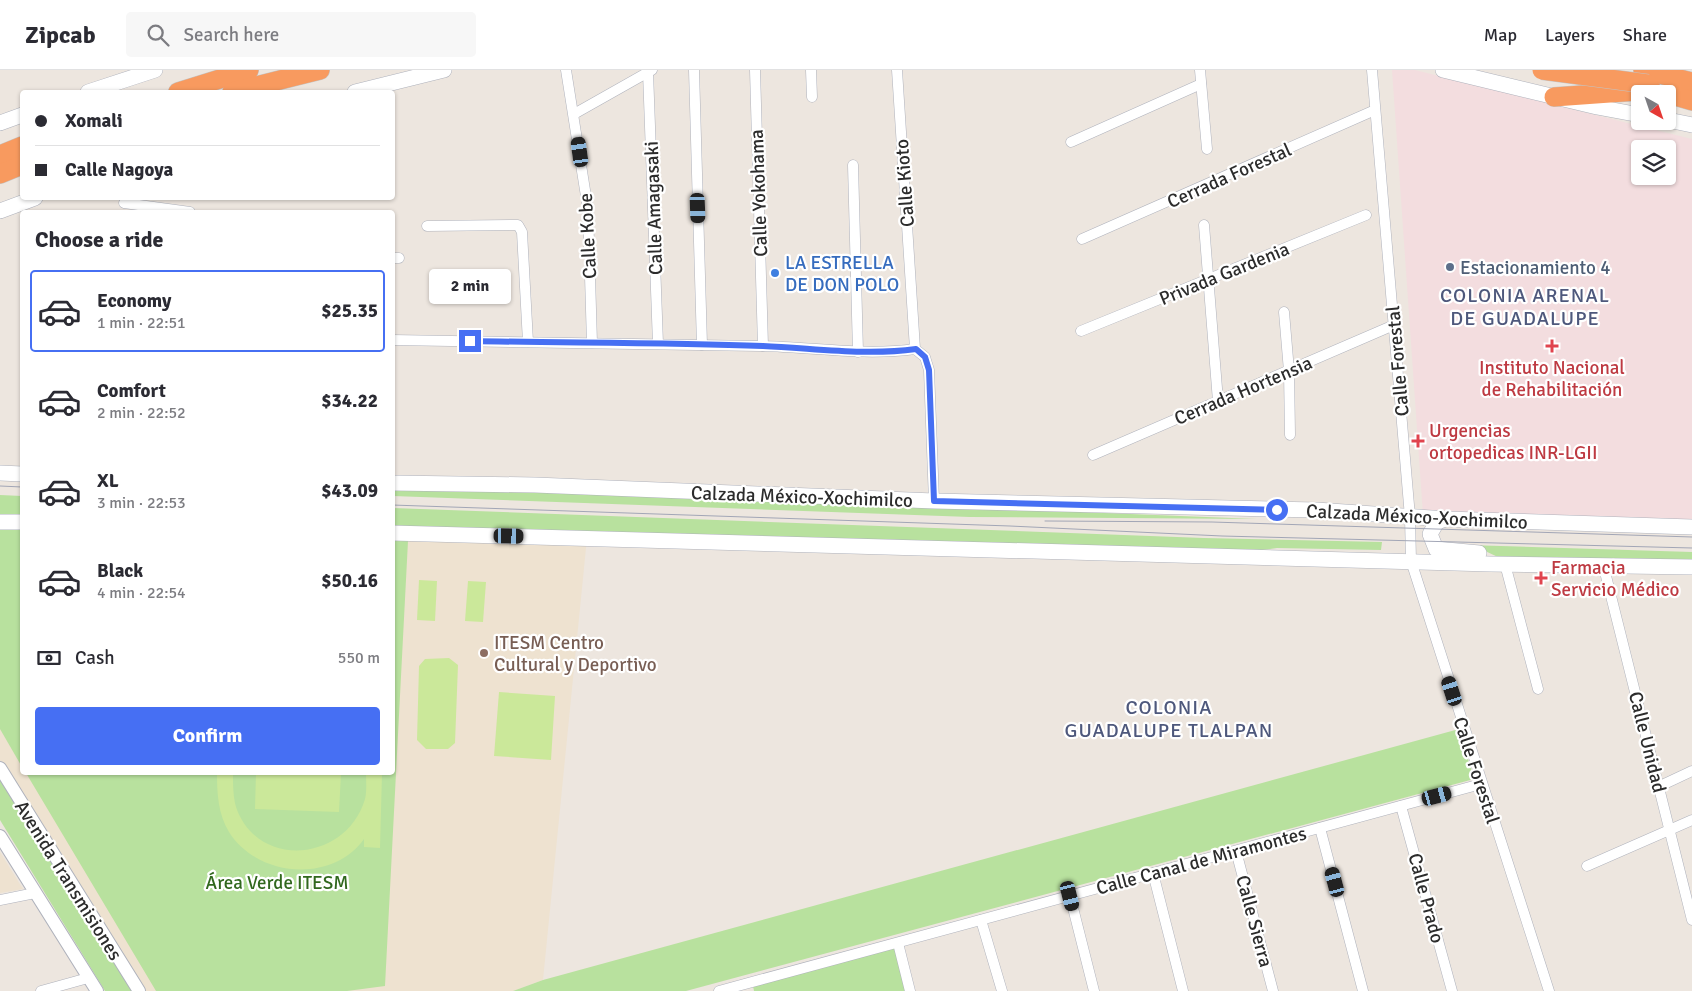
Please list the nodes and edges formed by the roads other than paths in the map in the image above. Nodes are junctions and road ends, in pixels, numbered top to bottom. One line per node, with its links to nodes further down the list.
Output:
1 (155, 70): 20 (main road)
2 (249, 70): 21 (highway)
3 (320, 70): 22 (highway)
4 (444, 70): 23 (main road)
5 (566, 70): 30 (street, Calle Kobe)
6 (694, 70): 59 (street)
7 (755, 70): 60 (street, Calle Yokohama)
8 (811, 70): 25 (street)
9 (897, 70): 61 (street, Calle Kioto)
10 (1200, 70): 19 (street)
11 (1372, 70): 28 (street, Calle Forestal)
12 (1442, 70): 26 (main road)
13 (1542, 70): 17 (highway, bridge)
14 (1585, 70): 17 (highway)
15 (650, 71): 30 (street); 58 (street, Calle Amagasaki)
16 (1692, 76): 17 (highway)
17 (1657, 82): 18 (highway); 24 (highway); 26 (highway); 27 (highway)
18 (1692, 82)
19 (1201, 84): 35 (street); 37 (street)
20 (94, 90)
21 (184, 90)
22 (240, 90)
23 (362, 90)
24 (1692, 94)
25 (812, 97)
26 (1554, 97): 29 (main road)
27 (1692, 101)
28 (1375, 110): 50 (street, Cerrada Forestal); 53 (street, Calle Forestal)
29 (1631, 113)
30 (574, 114): 57 (street, Calle Kobe)
31 (20, 115): 33 (main road)
32 (1676, 122): 34 (main road)
33 (0, 123)
34 (1692, 125)
35 (1071, 142)
36 (20, 147): 38 (highway)
37 (1207, 148)
38 (0, 155)
39 (853, 165): 62 (street)
40 (20, 166): 41 (highway)
41 (0, 174)
42 (30, 200): 46 (main road)
43 (124, 203): 44 (street)
44 (140, 209): 45 (street)
45 (157, 210)
46 (0, 211)
47 (1366, 215): 51 (street, Privada Gardenia)
48 (1204, 225): 51 (street)
49 (427, 226): 56 (street)
50 (1082, 239)
51 (1210, 278): 54 (street, Privada Gardenia); 64 (street)
52 (1284, 312): 63 (street)
53 (1394, 325): 63 (street, Cerrada Hortensia); 71 (street, Calle Forestal)
54 (1081, 331)
55 (395, 340): 56 (street)
56 (528, 342): 57 (street)
57 (592, 343): 58 (street)
58 (658, 344): 59 (street)
59 (702, 345): 60 (street)
60 (763, 346): 62 (street)
61 (916, 349): 62 (street); 70 (street, Calle Kioto)
62 (858, 352)
63 (1289, 371): 64 (street, Cerrada Hortensia); 65 (street)
64 (1218, 401): 66 (street, Cerrada Hortensia)
65 (1290, 435)
66 (1093, 455)
67 (0, 473): 68 (main road)
68 (20, 474)
69 (395, 483): 70 (main road, Calzada México-Xochimilco)
70 (934, 501): 71 (main road, Calzada México-Xochimilco)
71 (1410, 517): 72 (main road, Calzada México-Xochimilco); 77 (street, Calle Forestal)
72 (1446, 518): 75 (main road, Calzada México-Xochimilco); 78 (main road)
73 (0, 522): 74 (main road)
74 (20, 522)
75 (1692, 527)
76 (395, 533): 77 (main road)
77 (1410, 561): 78 (main road); 84 (street, Calle Forestal)
78 (1503, 564): 79 (main road); 81 (street)
79 (1603, 564): 80 (main road); 85 (street, Calle Unidad)
80 (1692, 567)
81 (1538, 689)
82 (0, 768): 104 (street, Avenida Transmisiones)
83 (1692, 771): 85 (street)
84 (1481, 784): 86 (street, Calle Canal de Miramontes); 113 (street, Calle Forestal)
85 (1660, 786): 89 (street, Calle Unidad)
86 (1401, 806): 88 (street, Calle Canal de Miramontes); 112 (street, Calle Prado)
87 (1692, 820): 89 (street)
88 (1320, 828): 91 (street, Calle Canal de Miramontes); 111 (street)
89 (1670, 829): 92 (street); 98 (street, Calle Unidad)
90 (0, 836): 94 (street, Avenida Transmisiones)
91 (1236, 851): 93 (street, Calle Canal de Miramontes); 110 (street, Calle Sierra)
92 (1587, 866)
93 (1153, 873): 95 (street, Calle Canal de Miramontes); 109 (street)
94 (35, 893): 96 (street); 100 (street, Avenida Transmisiones)
95 (1070, 896): 97 (street, Calle Canal de Miramontes); 108 (street)
96 (0, 900)
97 (981, 920): 99 (street, Calle Canal de Miramontes); 107 (street)
98 (1692, 920)
99 (898, 944): 101 (street, Calle Canal de Miramontes); 106 (street)
100 (88, 978): 102 (street); 103 (street, Avenida Transmisiones)
101 (750, 987): 105 (street, Calle Canal de Miramontes)
102 (41, 991)
103 (97, 991)
104 (139, 991)
105 (719, 991)
106 (910, 991)
107 (1002, 991)
108 (1094, 991)
109 (1183, 991)
110 (1273, 991)
111 (1363, 991)
112 (1452, 991)
113 (1549, 991)

